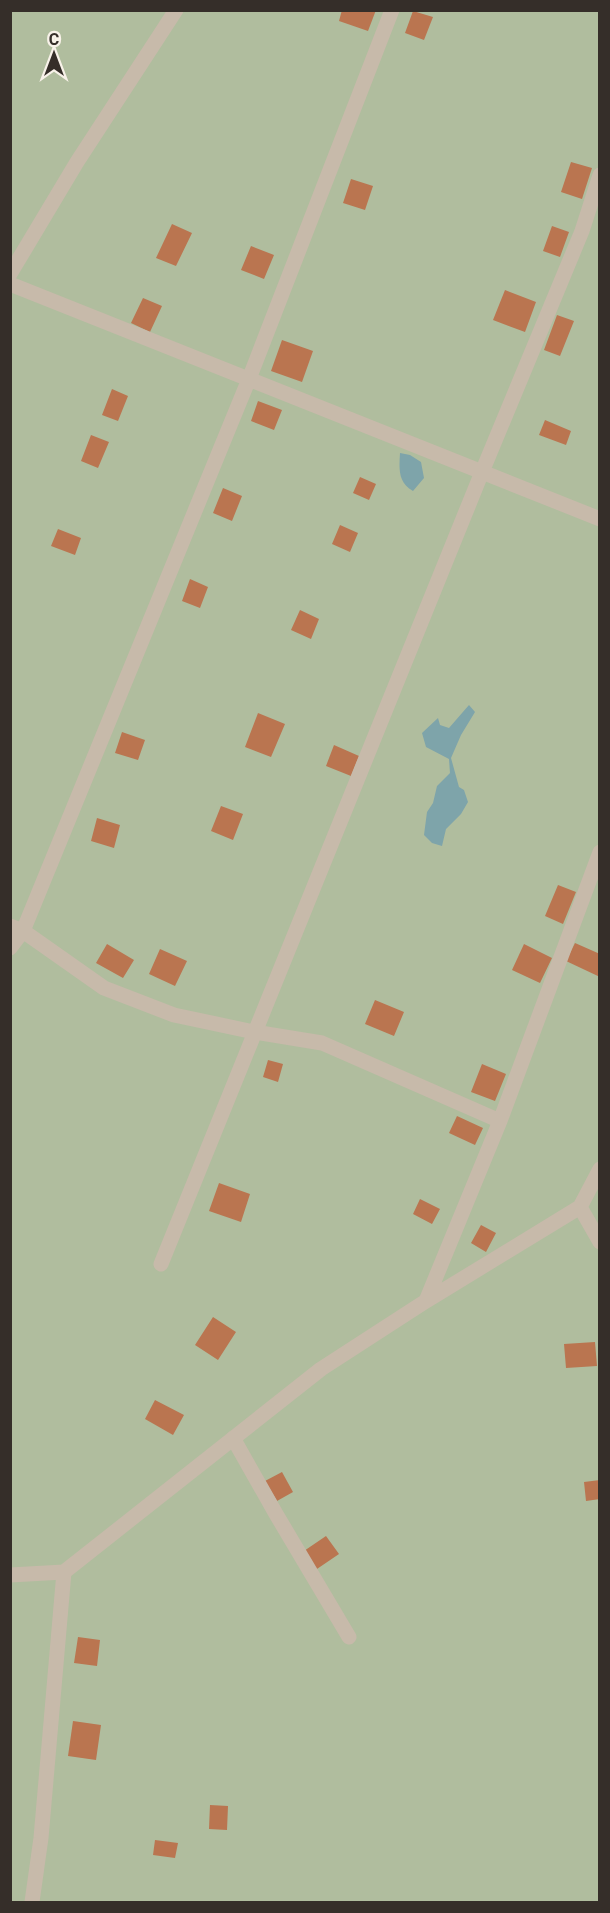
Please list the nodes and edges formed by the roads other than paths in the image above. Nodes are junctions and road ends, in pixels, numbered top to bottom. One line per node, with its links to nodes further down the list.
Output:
1 (176, 10): 4 (lane)
2 (392, 10): 6 (lane)
3 (600, 175): 7 (lane)
4 (10, 274)
5 (10, 284): 6 (lane)
6 (249, 379): 7 (lane); 10 (lane)
7 (482, 472): 8 (lane); 12 (lane)
8 (600, 519)
9 (600, 852): 13 (lane)
10 (17, 928): 11 (lane); 12 (lane)
11 (10, 948)
12 (254, 1032): 13 (lane); 17 (lane)
13 (501, 1121): 18 (lane)
14 (600, 1169): 15 (lane)
15 (580, 1207): 16 (lane); 18 (lane)
16 (600, 1242)
17 (161, 1264)
18 (426, 1301): 19 (lane)
19 (233, 1438): 20 (lane); 22 (lane)
20 (64, 1572): 21 (lane); 23 (lane)
21 (10, 1575)
22 (349, 1636)
23 (32, 1902)

